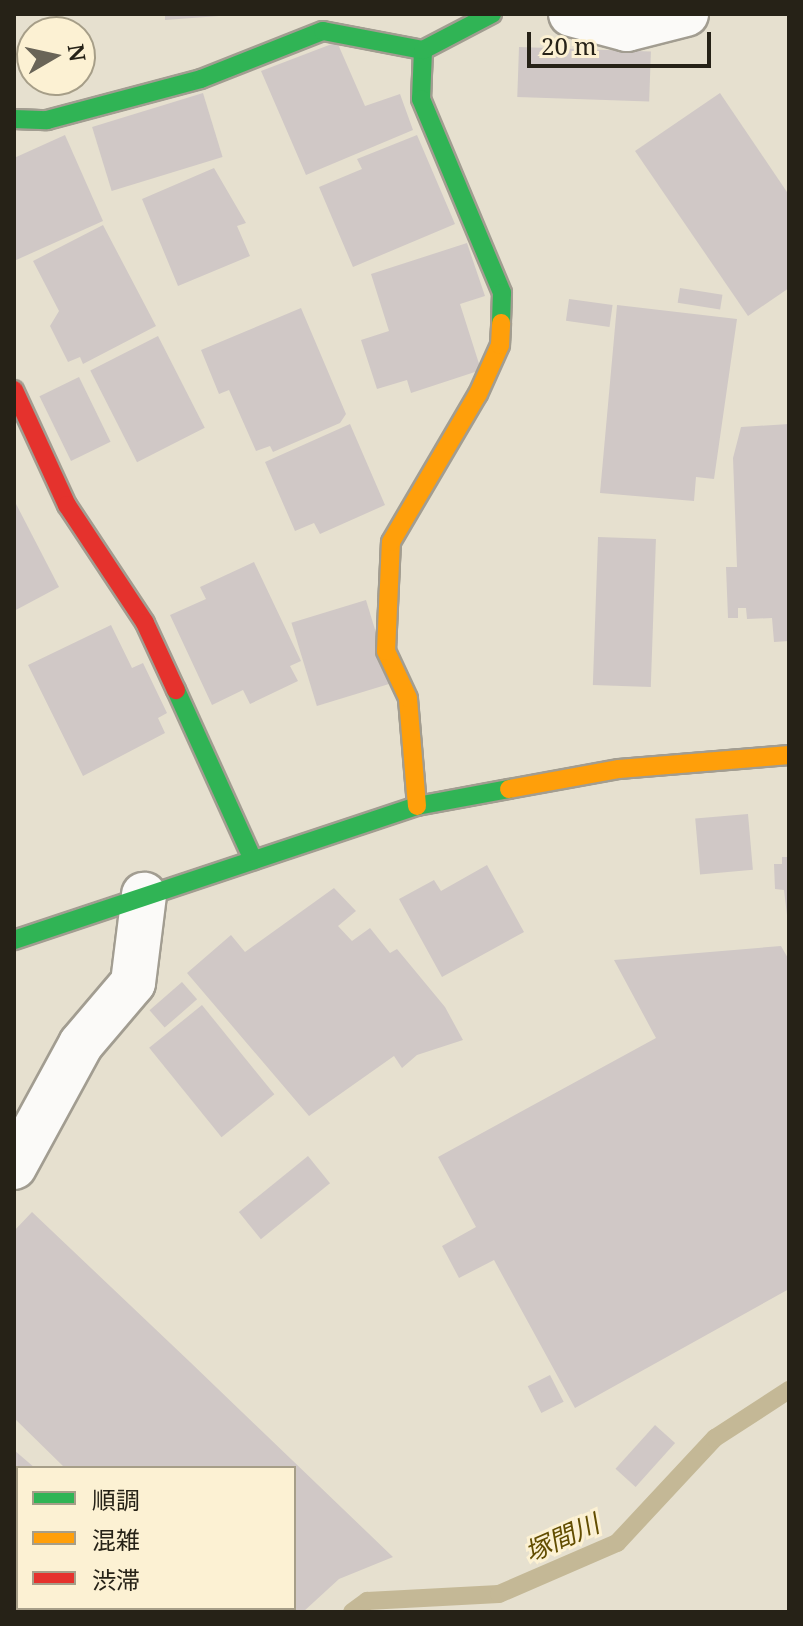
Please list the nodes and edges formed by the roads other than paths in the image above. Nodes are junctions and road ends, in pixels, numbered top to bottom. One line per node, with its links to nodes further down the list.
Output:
1 (492, 14): 4 (street)
2 (571, 14): 3 (street)
3 (686, 14)
4 (423, 50): 5 (street); 8 (street)
5 (14, 119)
6 (14, 390): 9 (street)
7 (789, 755): 8 (street)
8 (417, 806): 9 (street)
9 (253, 860): 10 (street)
10 (144, 895): 11 (street); 12 (street)
11 (14, 940)
12 (14, 1167)

